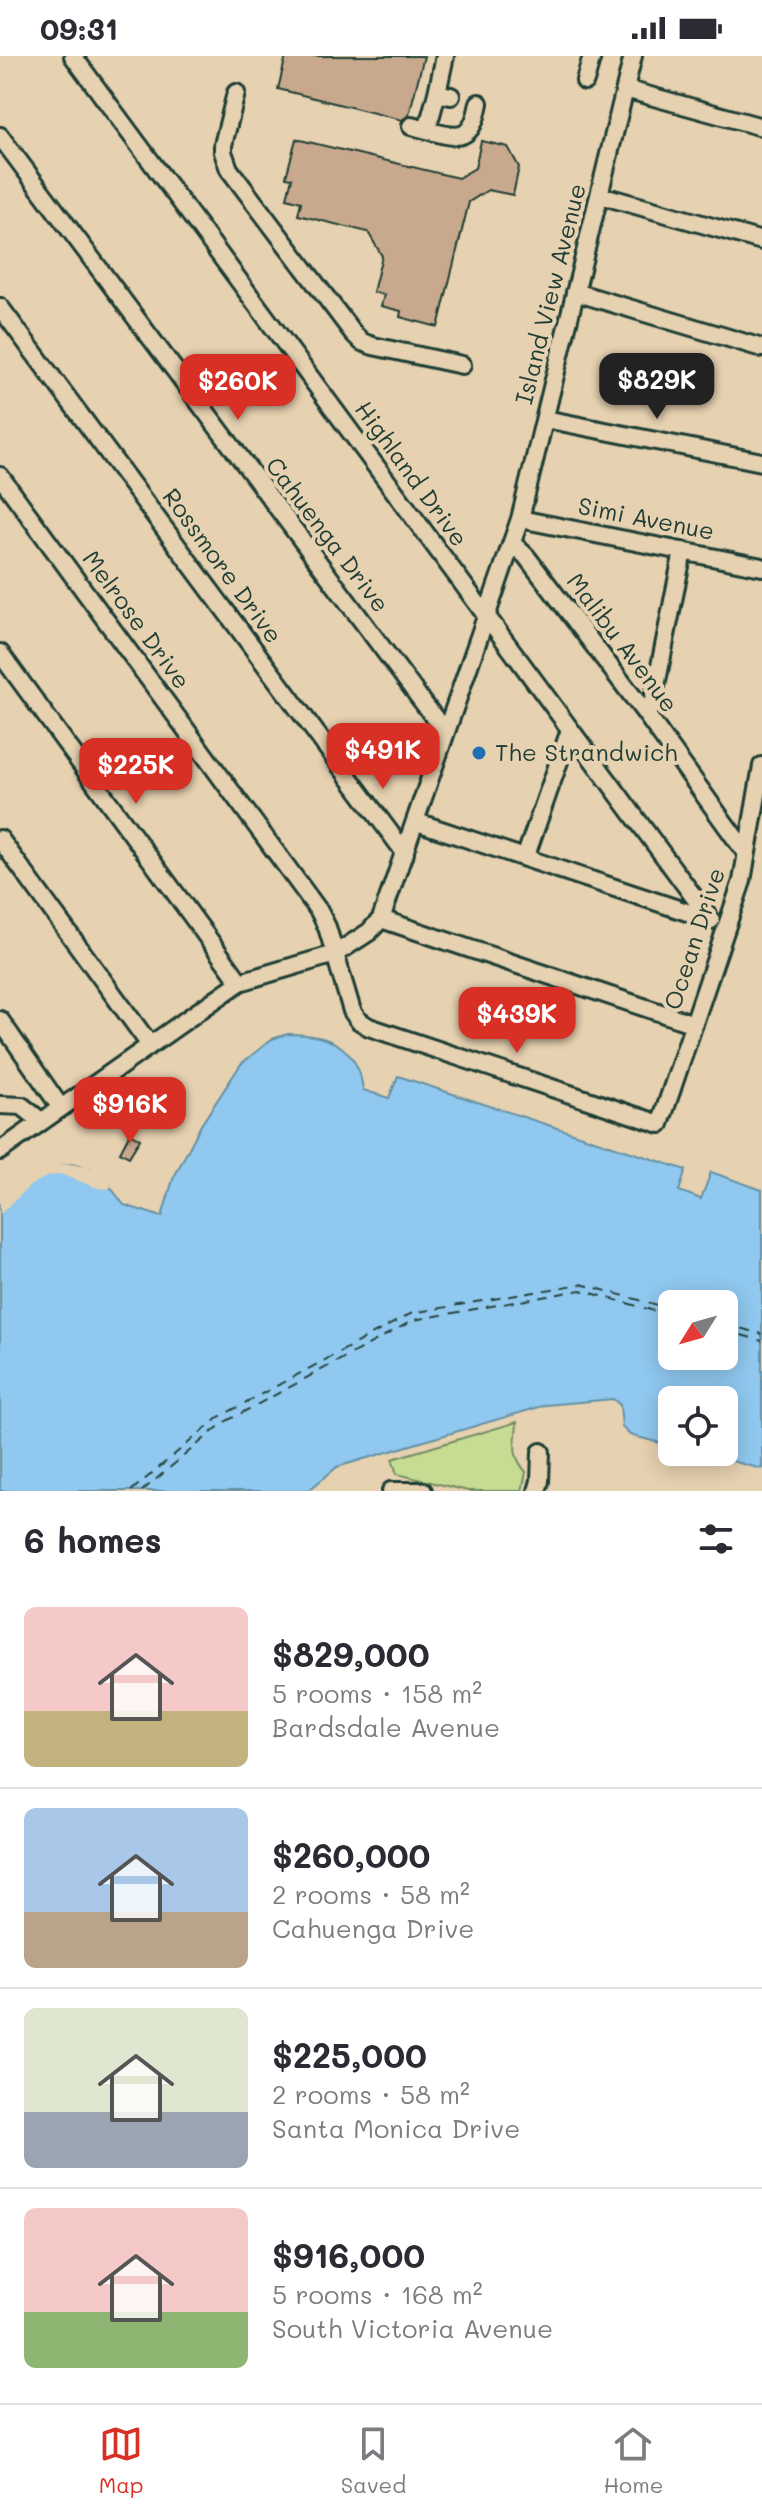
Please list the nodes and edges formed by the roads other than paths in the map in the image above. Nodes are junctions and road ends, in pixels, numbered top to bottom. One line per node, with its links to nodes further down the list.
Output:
1 (73, 56): 24 (street, Highland Drive)
2 (445, 56): 8 (street)
3 (592, 56): 5 (street)
4 (633, 56): 6 (street, Island View Avenue)
5 (585, 81)
6 (625, 89): 9 (street); 11 (street, Island View Avenue)
7 (236, 93): 16 (street)
8 (479, 103)
9 (762, 127)
10 (0, 136): 28 (street, Cahuenga Drive)
11 (600, 195): 12 (street); 13 (street, Island View Avenue)
12 (762, 241)
13 (575, 292): 15 (street); 17 (street, Island View Avenue)
14 (0, 307): 32 (street, Rossmore Drive)
15 (762, 348)
16 (462, 365)
17 (545, 419): 18 (street); 20 (street, Island View Avenue)
18 (762, 462)
19 (0, 476): 38 (street, Melrose Drive)
20 (520, 519): 21 (street, Island View Avenue); 22 (street, Simi Avenue)
21 (512, 543): 24 (street, Island View Avenue); 26 (street, Malibu Avenue)
22 (683, 551): 23 (street, Simi Avenue); 26 (street)
23 (762, 567)
24 (485, 616): 27 (street, Highland Drive); 28 (street, Island View Avenue)
25 (0, 653): 39 (street)
26 (646, 714): 33 (street, Malibu Avenue)
27 (570, 730): 34 (street); 36 (street, Highland Drive)
28 (445, 732): 30 (street, Island View Avenue)
29 (762, 766): 33 (street, Ocean Drive)
30 (417, 822): 32 (street, Island View Avenue); 34 (street)
31 (0, 839): 42 (street)
32 (405, 853): 35 (street, Island View Avenue)
33 (746, 853): 37 (street, Ocean Drive)
34 (525, 858): 36 (street)
35 (381, 919): 38 (street); 41 (street)
36 (711, 920): 37 (street)
37 (727, 927): 41 (street, Ocean Drive)
38 (335, 954): 39 (street); 46 (street, Melrose Drive)
39 (240, 982): 42 (street)
40 (0, 1020): 44 (street)
41 (694, 1024): 46 (street, Ocean Drive)
42 (150, 1045): 44 (street)
43 (0, 1105): 45 (street)
44 (61, 1108): 45 (street)
45 (41, 1121): 47 (street)
46 (660, 1124)
47 (0, 1151)
48 (541, 1452): 51 (street)
49 (391, 1491): 50 (street)
50 (423, 1491)
51 (537, 1491)

